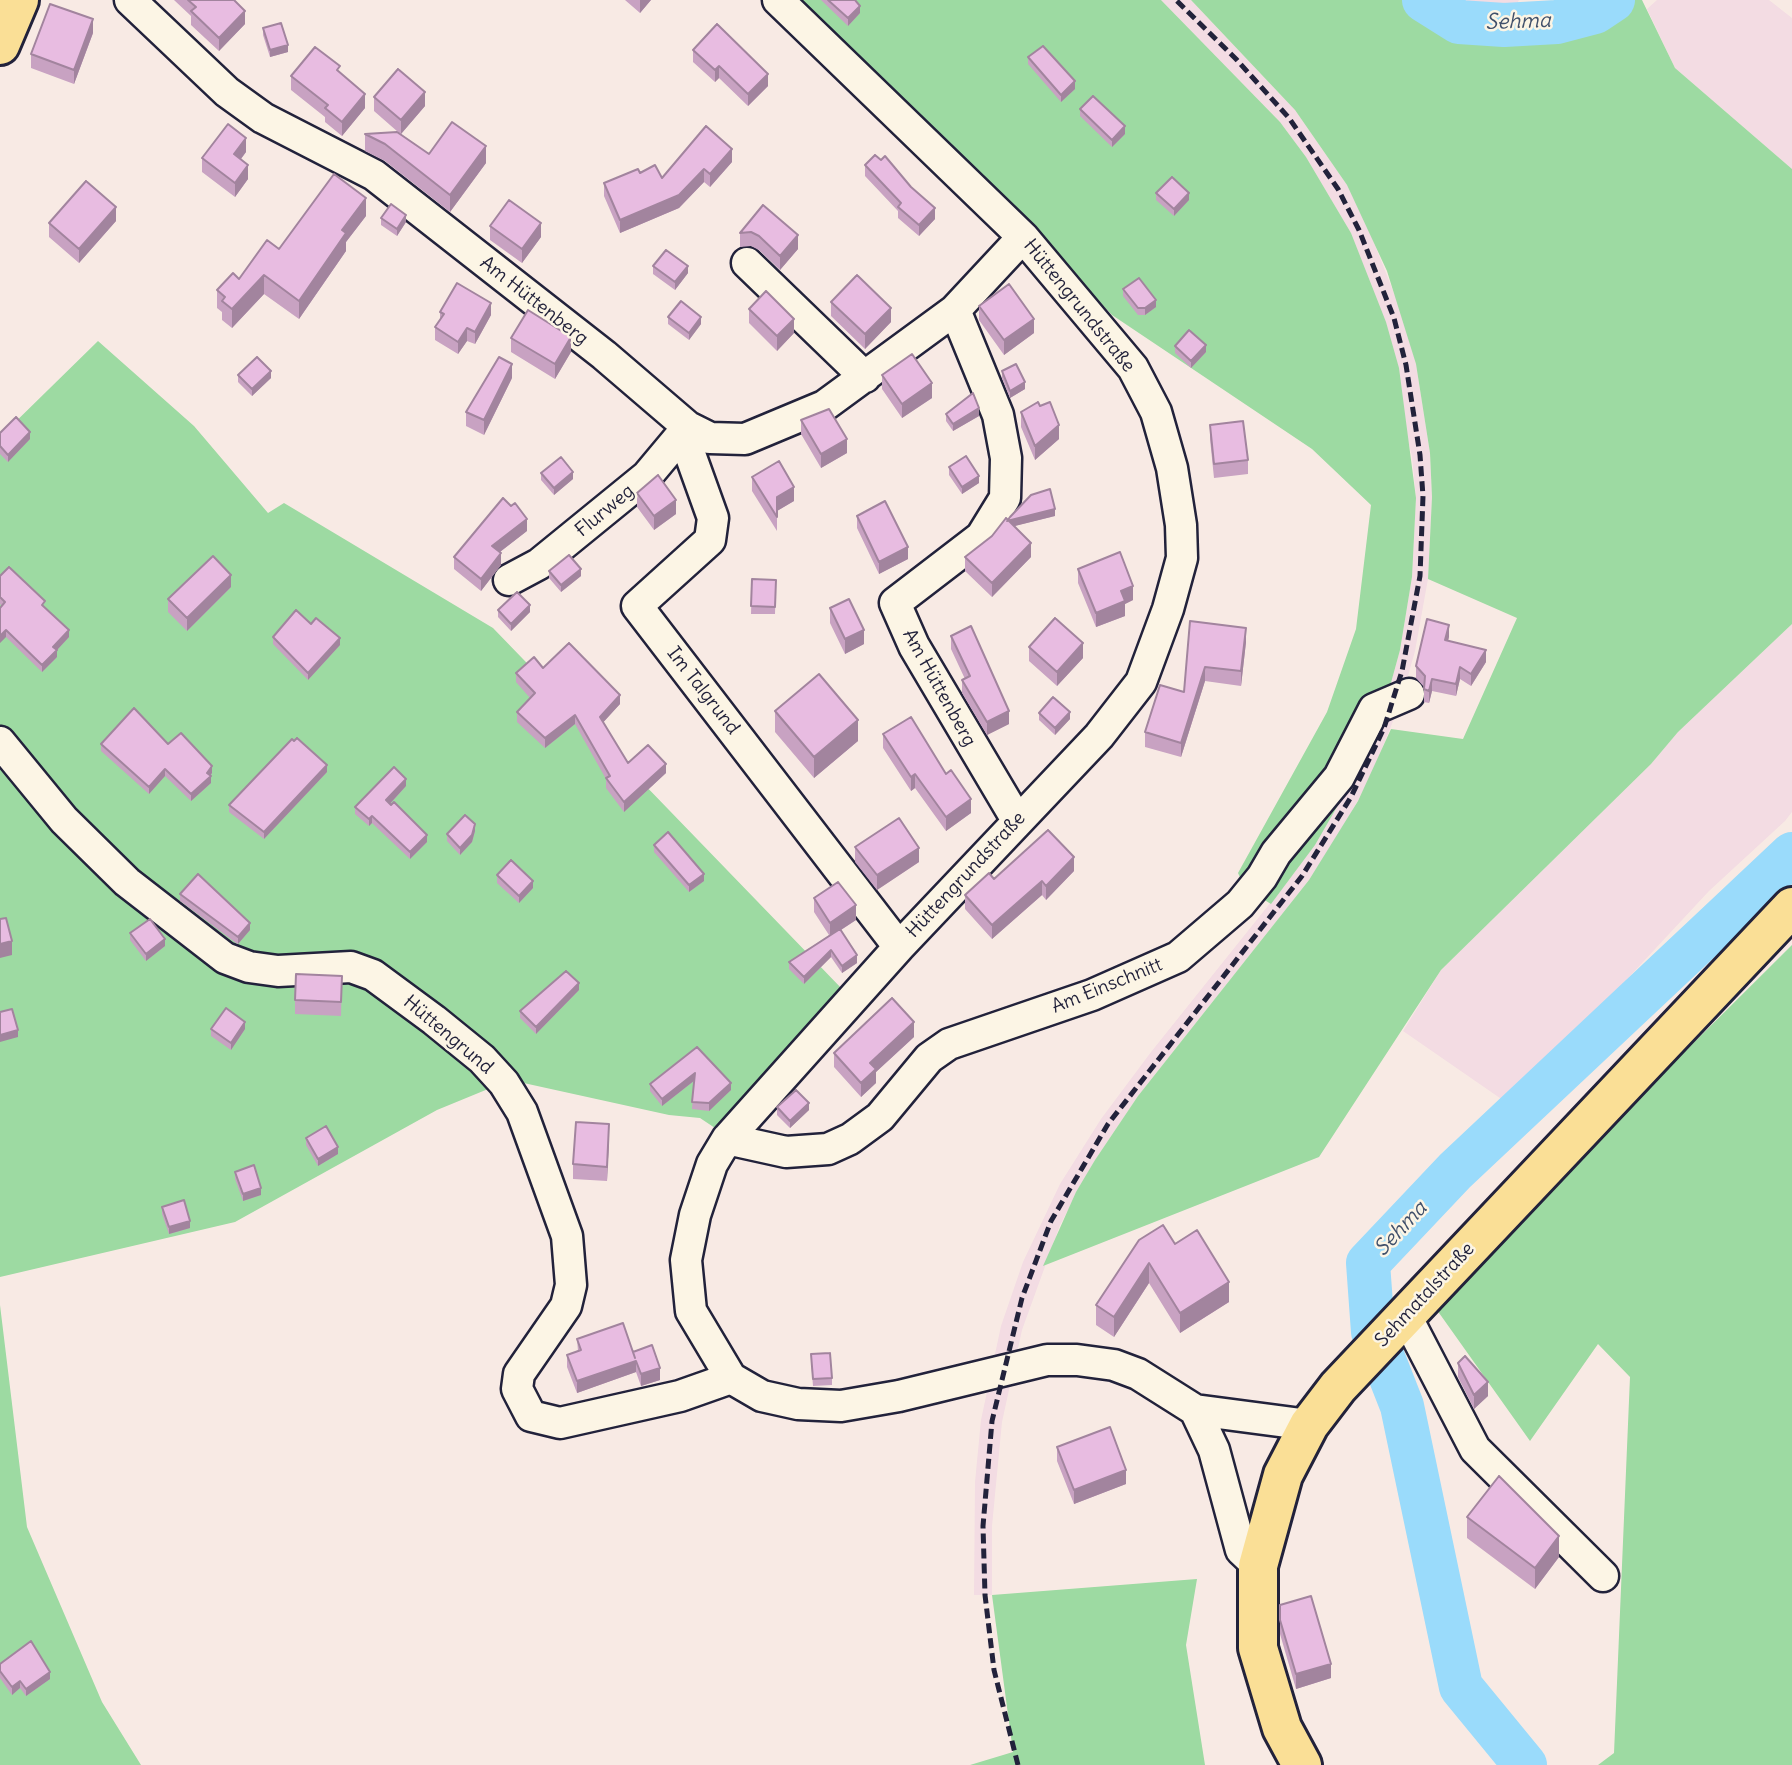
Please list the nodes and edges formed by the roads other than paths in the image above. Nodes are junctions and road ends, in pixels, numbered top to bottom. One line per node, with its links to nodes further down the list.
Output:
1 (19, 0): 4 (main road)
2 (130, 0): 9 (street, Am Hüttenberg)
3 (778, 0): 5 (street, Hüttengrundstraße)
4 (0, 45)
5 (1023, 237): 7 (street, Am Hüttenberg); 13 (street, Hüttengrundstraße)
6 (747, 263): 8 (street)
7 (955, 310): 8 (street, Am Hüttenberg); 13 (street, Am Hüttenberg)
8 (865, 377): 9 (street, Am Hüttenberg)
9 (688, 427): 10 (street, Flurweg); 15 (street, Im Talgrund)
10 (509, 580)
11 (1409, 694): 16 (street, Am Einschnitt)
12 (0, 742): 18 (street, Hüttengrund)
13 (1017, 820): 15 (street, Hüttengrundstraße)
14 (1792, 908): 17 (main road, Sehmatalstraße)
15 (899, 947): 16 (street, Hüttengrundstraße)
16 (727, 1139): 18 (street, Hüttengrundstraße)
17 (1401, 1321): 20 (main road, Sehmatalstraße); 22 (street)
18 (731, 1378): 19 (street, Hüttengrundstraße)
19 (1195, 1410): 20 (street, Hüttengrundstraße); 21 (street)
20 (1308, 1425): 21 (main road, Sehmatalstraße)
21 (1258, 1566): 23 (main road, Sehmatalstraße)
22 (1603, 1576)
23 (1302, 1765)

